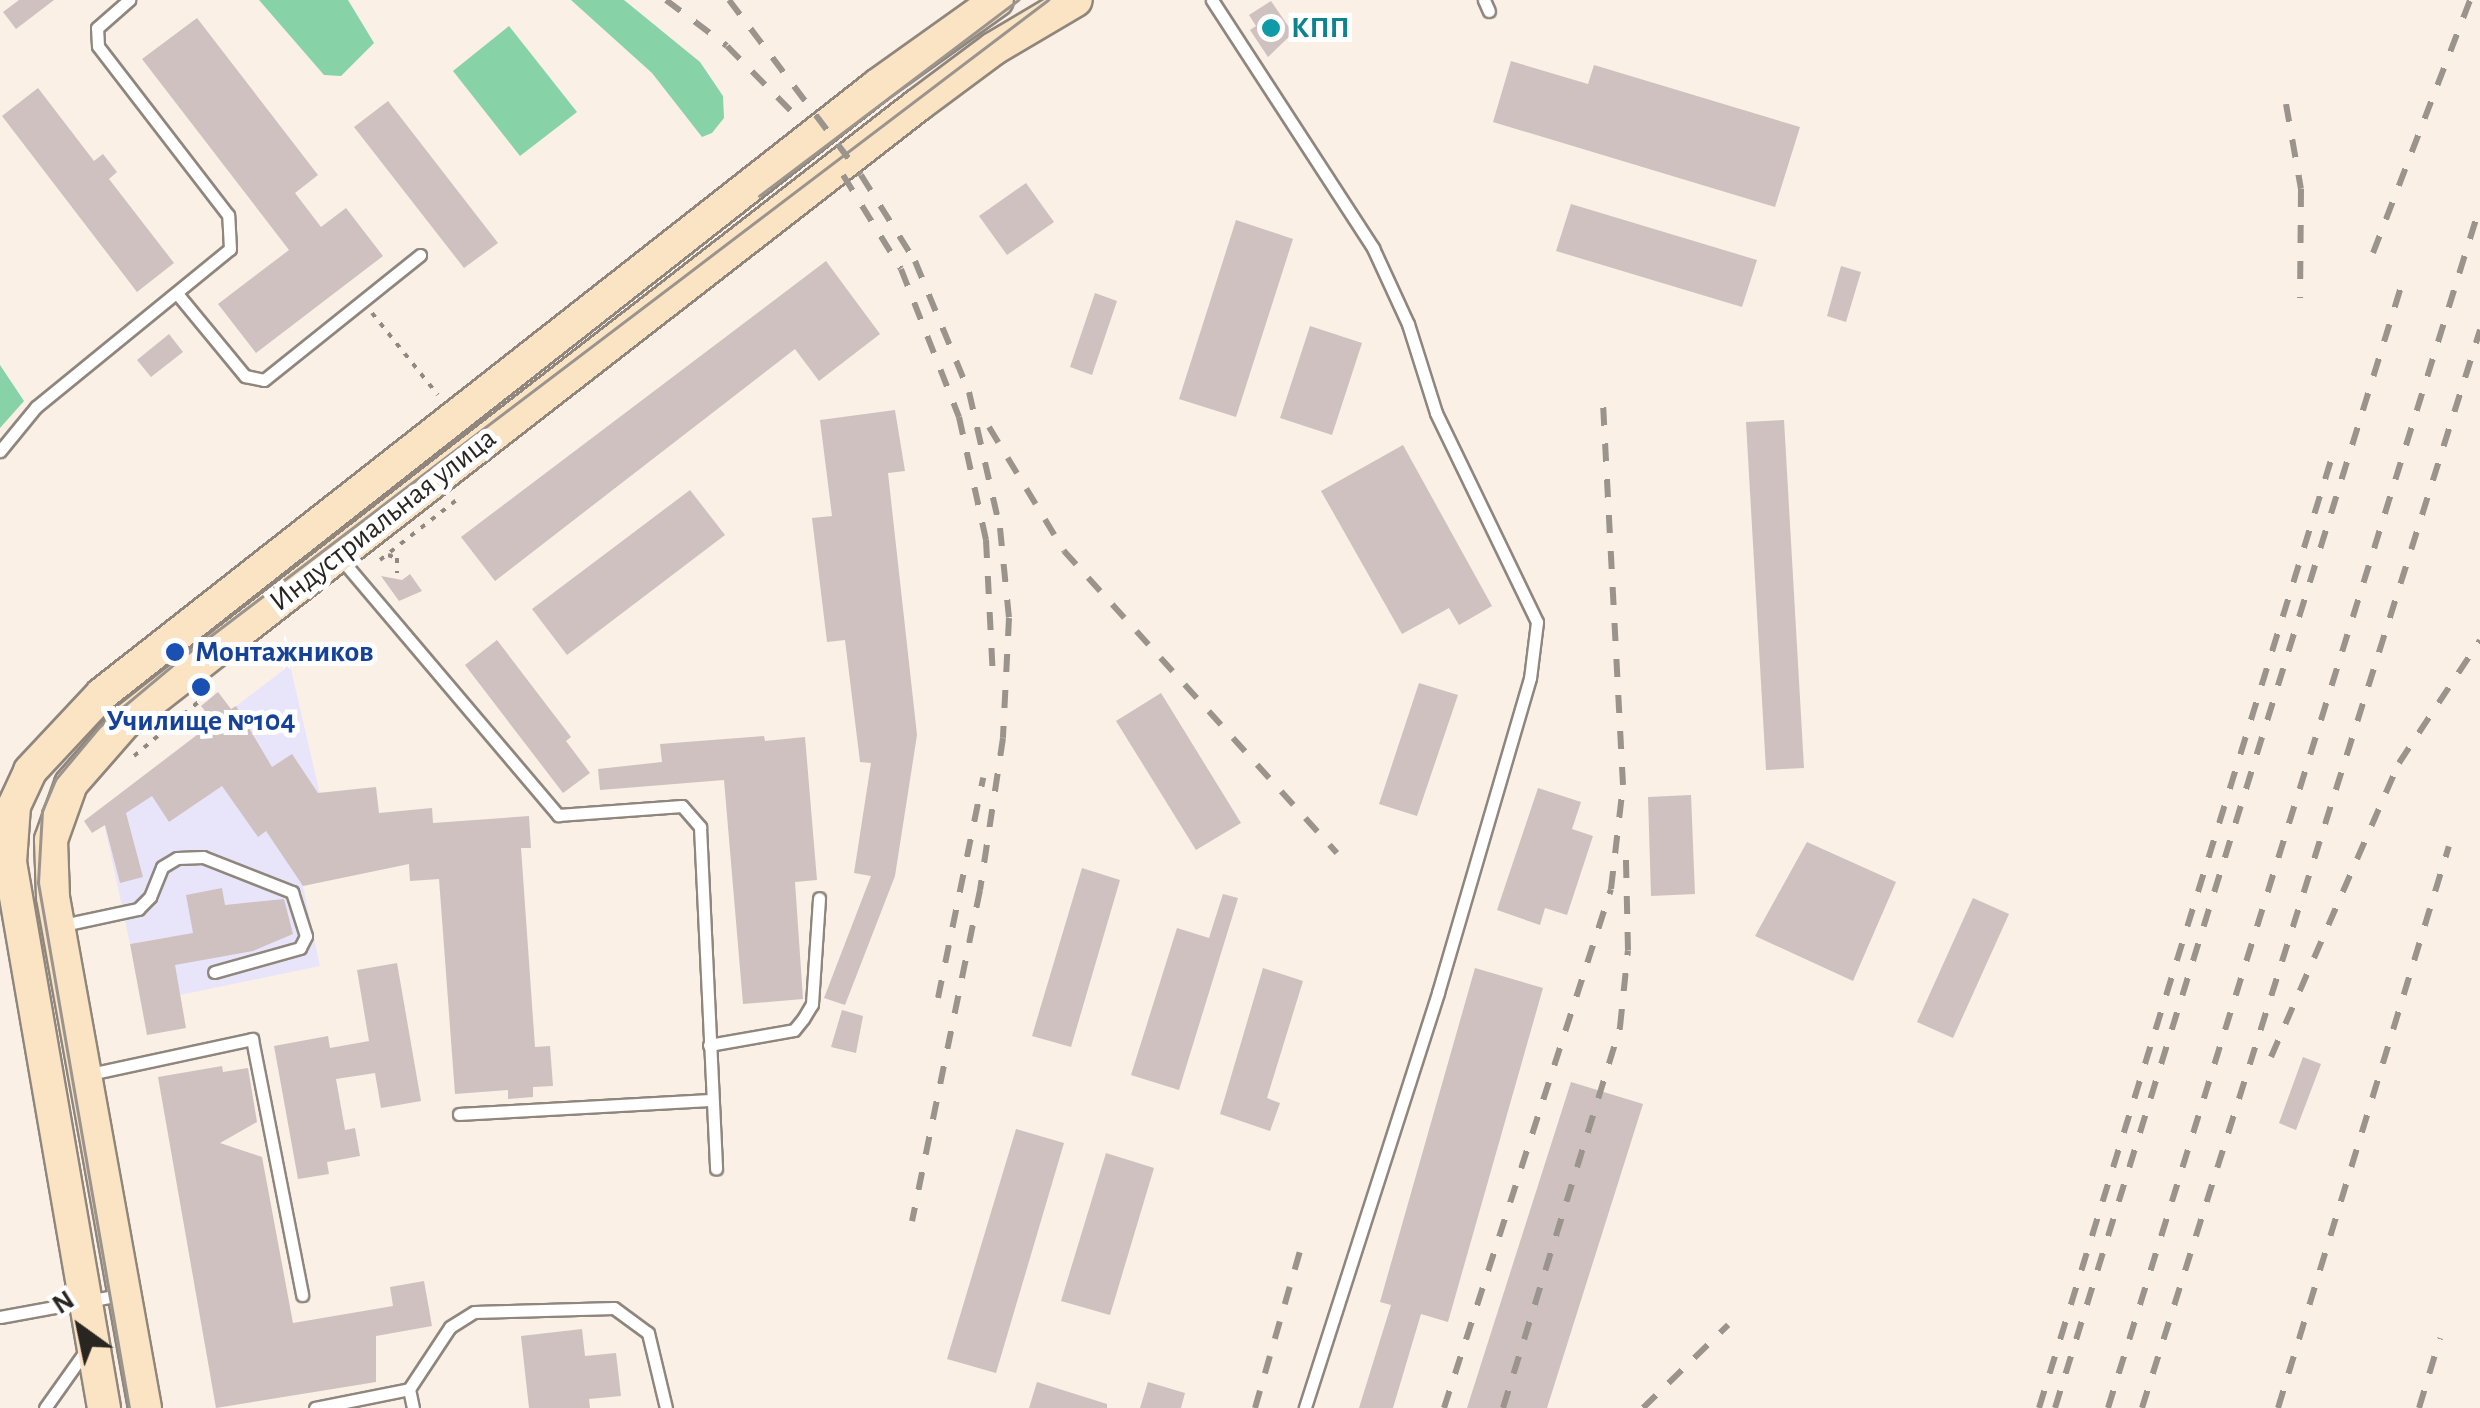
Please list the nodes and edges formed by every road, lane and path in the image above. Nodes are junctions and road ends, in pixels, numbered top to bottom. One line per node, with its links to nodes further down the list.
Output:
1 (129, 0): 6 (lane)
2 (997, 0): 16 (main road, Индустриальная улица)
3 (1076, 0): 12 (main road, Индустриальная улица)
4 (1212, 0): 37 (lane)
5 (420, 255): 7 (lane)
6 (179, 296): 7 (lane); 9 (lane)
7 (363, 302): 8 (path)
8 (438, 394)
9 (0, 452)
10 (463, 491): 11 (path)
11 (388, 554): 12 (path); 13 (path)
12 (347, 566): 18 (main road, Индустриальная улица); 20 (lane)
13 (397, 573)
14 (217, 686): 15 (path)
15 (123, 765)
16 (6, 818): 27 (main road, Индустриальная улица)
17 (819, 898): 20 (lane)
18 (59, 926): 19 (lane); 21 (main road, Индустриальная улица)
19 (214, 972)
20 (708, 1045): 22 (lane)
21 (85, 1074): 25 (lane); 26 (main road, Индустриальная улица)
22 (709, 1100): 23 (lane); 24 (lane)
23 (458, 1114)
24 (716, 1170)
25 (302, 1294)
26 (124, 1295): 27 (lane); 33 (main road, Индустриальная улица)
27 (85, 1301): 28 (lane); 29 (main road, Индустриальная улица)
28 (0, 1317)
29 (93, 1342): 31 (lane); 32 (main road, Индустриальная улица)
30 (408, 1390): 34 (lane); 35 (lane); 36 (lane)
31 (46, 1408)
32 (104, 1408)
33 (145, 1408)
34 (315, 1408)
35 (413, 1408)
36 (666, 1408)
37 (1304, 1408)

